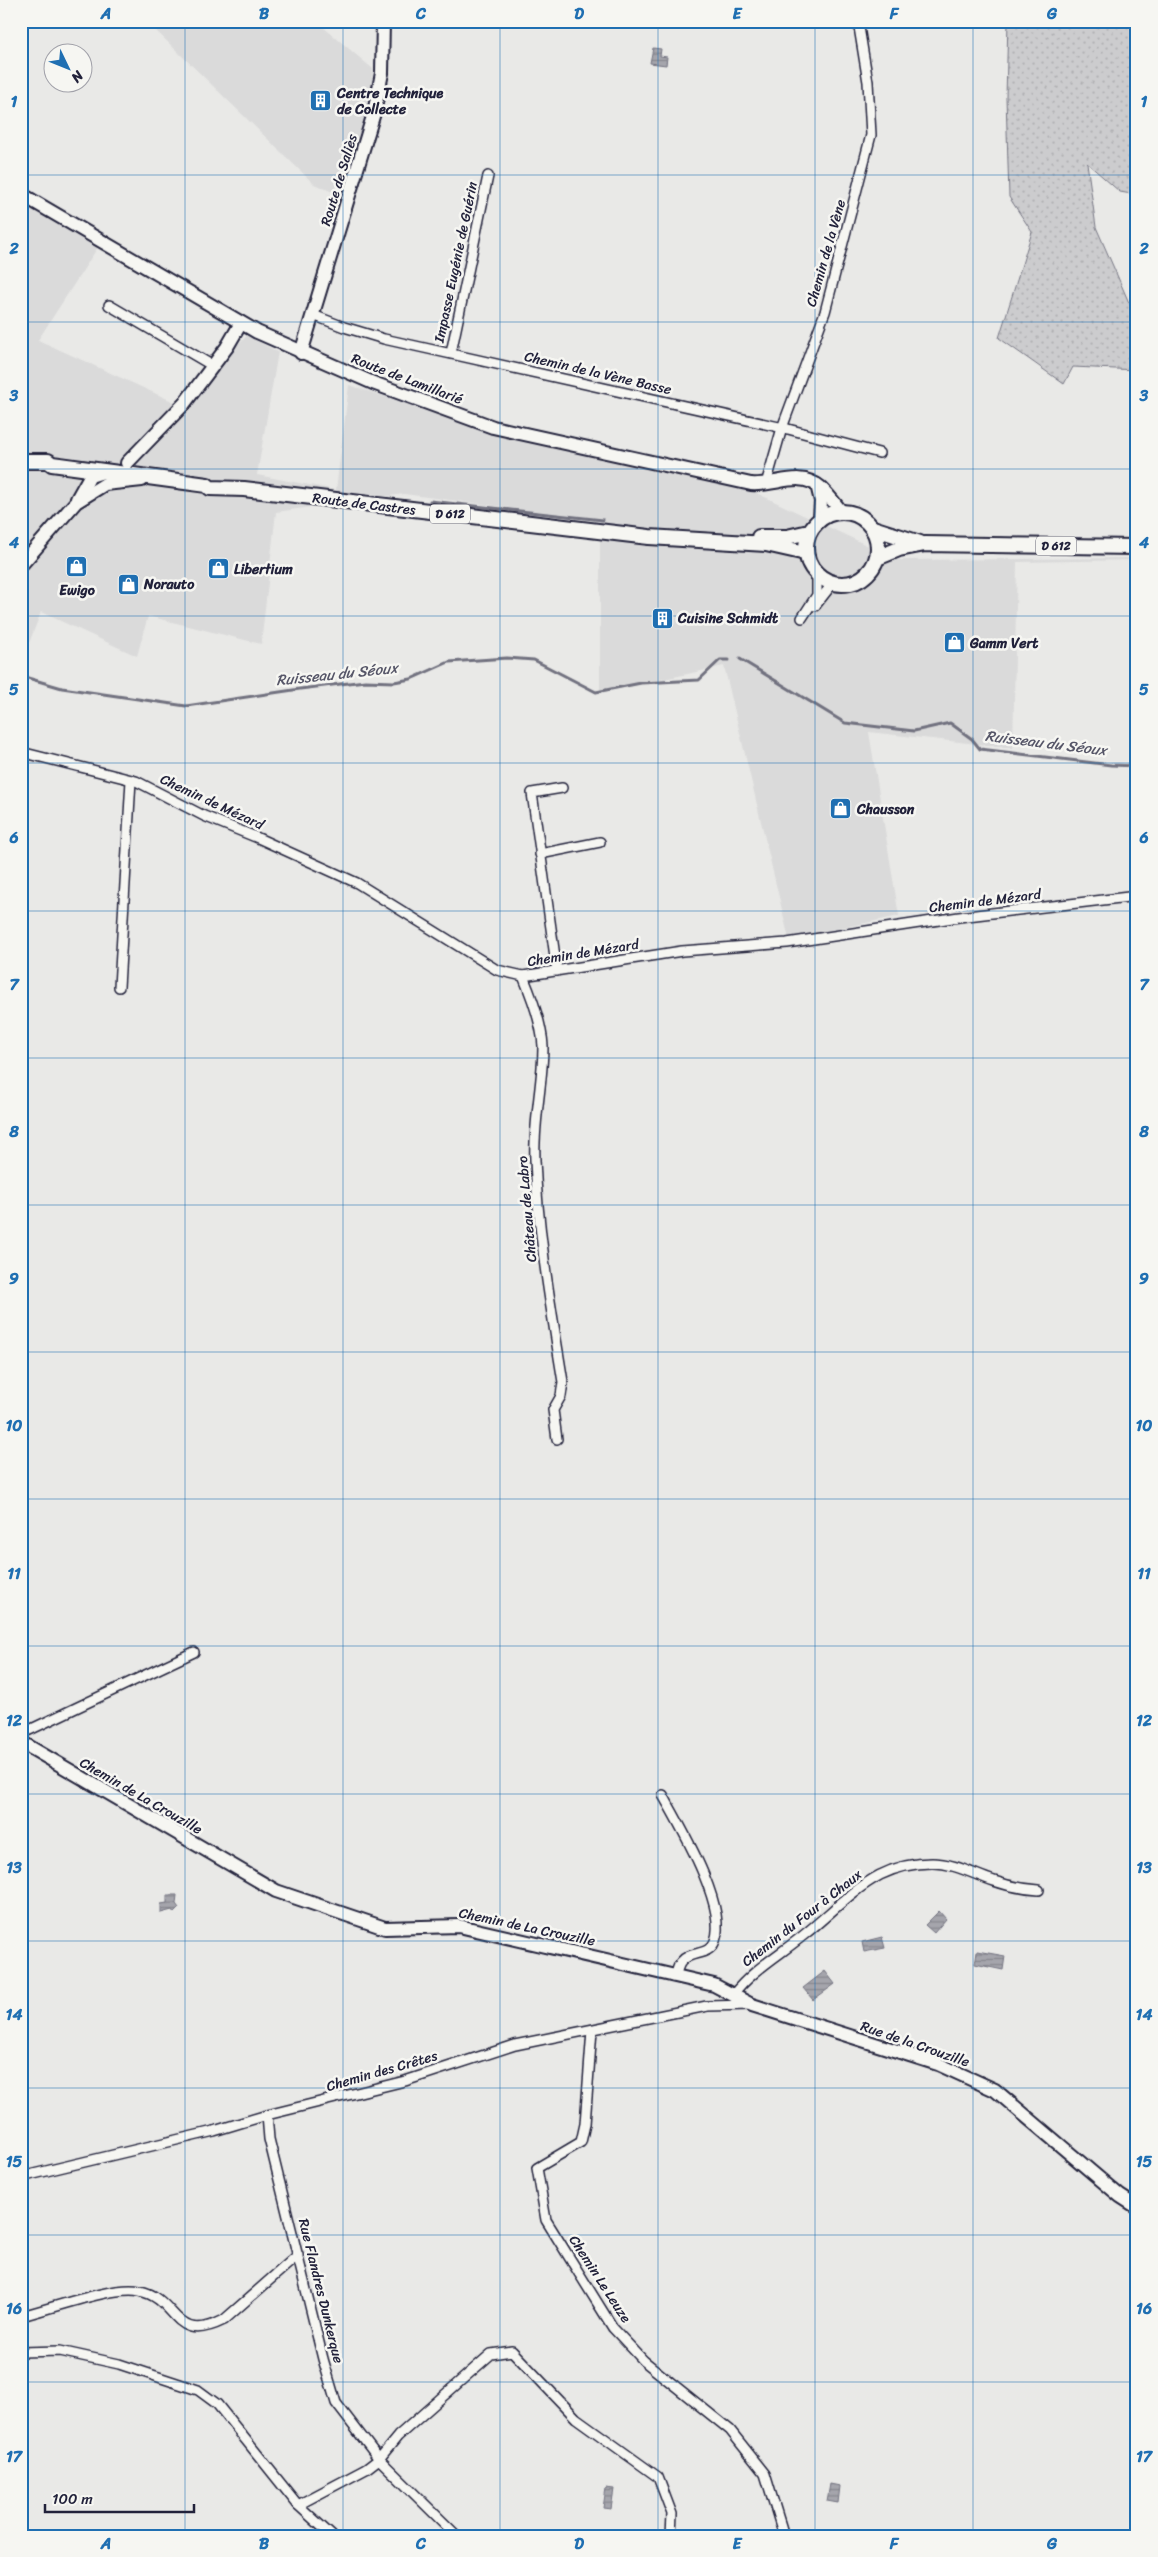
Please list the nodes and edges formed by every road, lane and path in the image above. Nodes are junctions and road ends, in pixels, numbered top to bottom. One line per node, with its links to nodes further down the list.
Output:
1 (383, 21): 6 (street, Route de Saliès)
2 (858, 21): 11 (street, Chemin de la Vène)
3 (488, 176): 9 (street, Impasse Eugénie de Guérin)
4 (21, 194): 7 (street, Route de Lamillarié)
5 (109, 305): 10 (street)
6 (313, 315): 8 (street, Route de Saliès); 9 (street, Chemin de la Vène Basse)
7 (241, 323): 8 (street, Route de Lamillarié); 10 (street)
8 (302, 353): 17 (street, Route de Lamillarié)
9 (451, 353): 11 (street, Chemin de la Vène Basse)
10 (214, 366): 14 (street)
11 (782, 428): 12 (street, Chemin de la Vène Basse); 17 (street, Chemin de la Vène)
12 (879, 453)
13 (21, 461): 15 (main road, Route de Castres / D 612)
14 (127, 463)
15 (103, 472): 16 (main road, Route de Castres / D 612); 19 (street)
16 (171, 480): 19 (street); 23 (main road, Route de Castres / D 612)
17 (766, 484): 18 (street, Route de Lamillarié)
18 (817, 485): 20 (street); 21 (street)
19 (76, 502): 29 (street)
20 (841, 511): 21 (main road); 22 (main road)
21 (820, 518): 24 (main road)
22 (872, 528): 25 (main road, D 612); 28 (main road)
23 (604, 530): 24 (main road, Route de Castres / D 612); 27 (main road, Route de Castres / D 612)
24 (809, 532): 27 (main road)
25 (925, 544): 26 (main road, D 612); 28 (main road, D 612)
26 (1137, 547)
27 (806, 554): 30 (main road)
28 (877, 558): 31 (main road)
29 (21, 564)
30 (818, 574): 31 (main road); 31 (street)
31 (833, 583)
32 (21, 752): 33 (street, Chemin de Mézard)
33 (131, 780): 39 (street, Chemin de Mézard); 40 (street)
34 (562, 788): 36 (street)
35 (600, 842): 36 (street)
36 (540, 854): 38 (street)
37 (1137, 896): 38 (street, Chemin de Mézard)
38 (558, 971): 39 (street, Chemin de Mézard)
39 (523, 976): 41 (street, Château de Labro)
40 (118, 986)
41 (557, 1439)
42 (194, 1652): 43 (street)
43 (21, 1734)
44 (21, 1742): 47 (street, Chemin de La Crouzille)
45 (663, 1796): 47 (street)
46 (1039, 1890): 48 (street, Chemin du Four à Chaux)
47 (672, 1977): 48 (street, Chemin de La Crouzille)
48 (734, 1996): 49 (street, Rue de la Crouzille)
49 (752, 2006): 50 (street, Chemin des Crêtes); 53 (street, Rue de la Crouzille)
50 (592, 2030): 51 (street, Chemin des Crêtes); 62 (street, Chemin Le Leuze)
51 (267, 2115): 52 (street, Chemin des Crêtes); 54 (street, Rue Flandres Dunkerque)
52 (21, 2177)
53 (1137, 2207)
54 (298, 2255): 55 (street); 57 (street, Rue Flandres Dunkerque)
55 (21, 2316)
56 (21, 2352): 58 (street)
57 (379, 2459): 58 (street); 60 (street, Rue Flandres Dunkerque); 61 (street)
58 (298, 2504): 59 (street)
59 (332, 2536)
60 (457, 2536)
61 (671, 2536)
62 (784, 2536)

